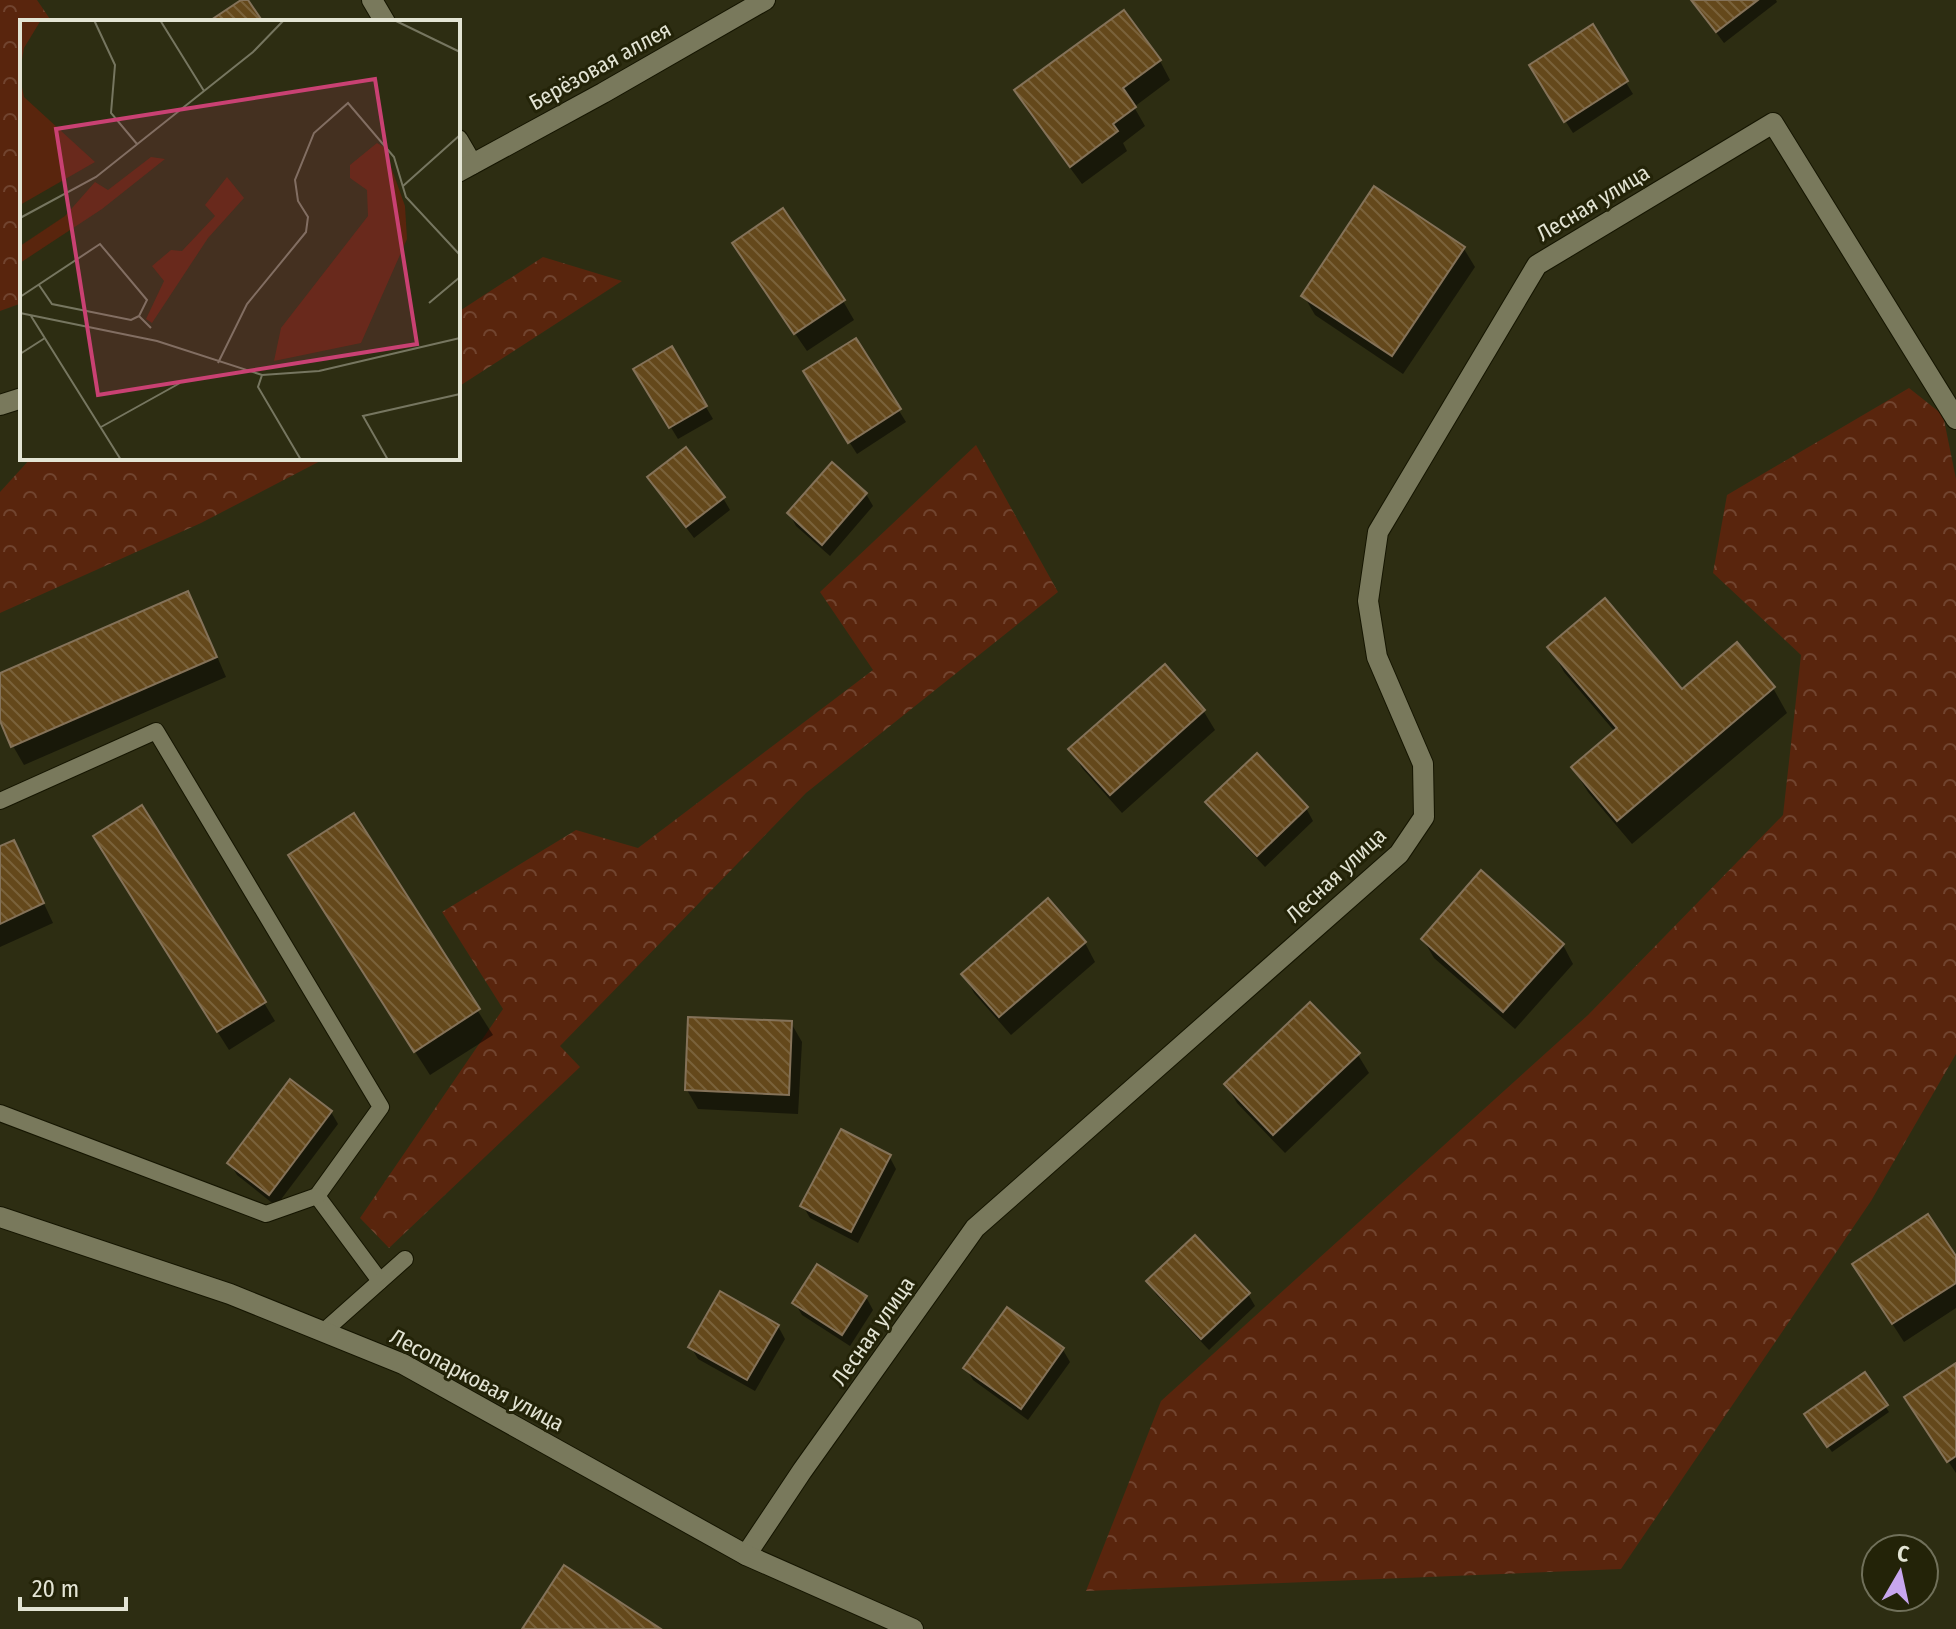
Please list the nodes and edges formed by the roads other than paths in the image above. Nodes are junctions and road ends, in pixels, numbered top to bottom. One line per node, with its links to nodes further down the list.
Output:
1 (372, 0): 3 (street)
2 (765, 0): 5 (street, Берёзовая аллея)
3 (384, 20)
4 (460, 148): 5 (street)
5 (465, 168)
6 (20, 399): 7 (street)
7 (0, 405)
8 (1956, 419): 16 (street, Лесная улица)
9 (0, 801): 11 (lane)
10 (0, 1113): 11 (lane)
11 (317, 1196): 14 (lane)
12 (0, 1217): 15 (street, Лесопарковая улица)
13 (405, 1259): 14 (lane)
14 (380, 1281): 15 (lane)
15 (323, 1332): 16 (street, Лесопарковая улица)
16 (746, 1555): 17 (street, Лесопарковая улица)
17 (913, 1629)

